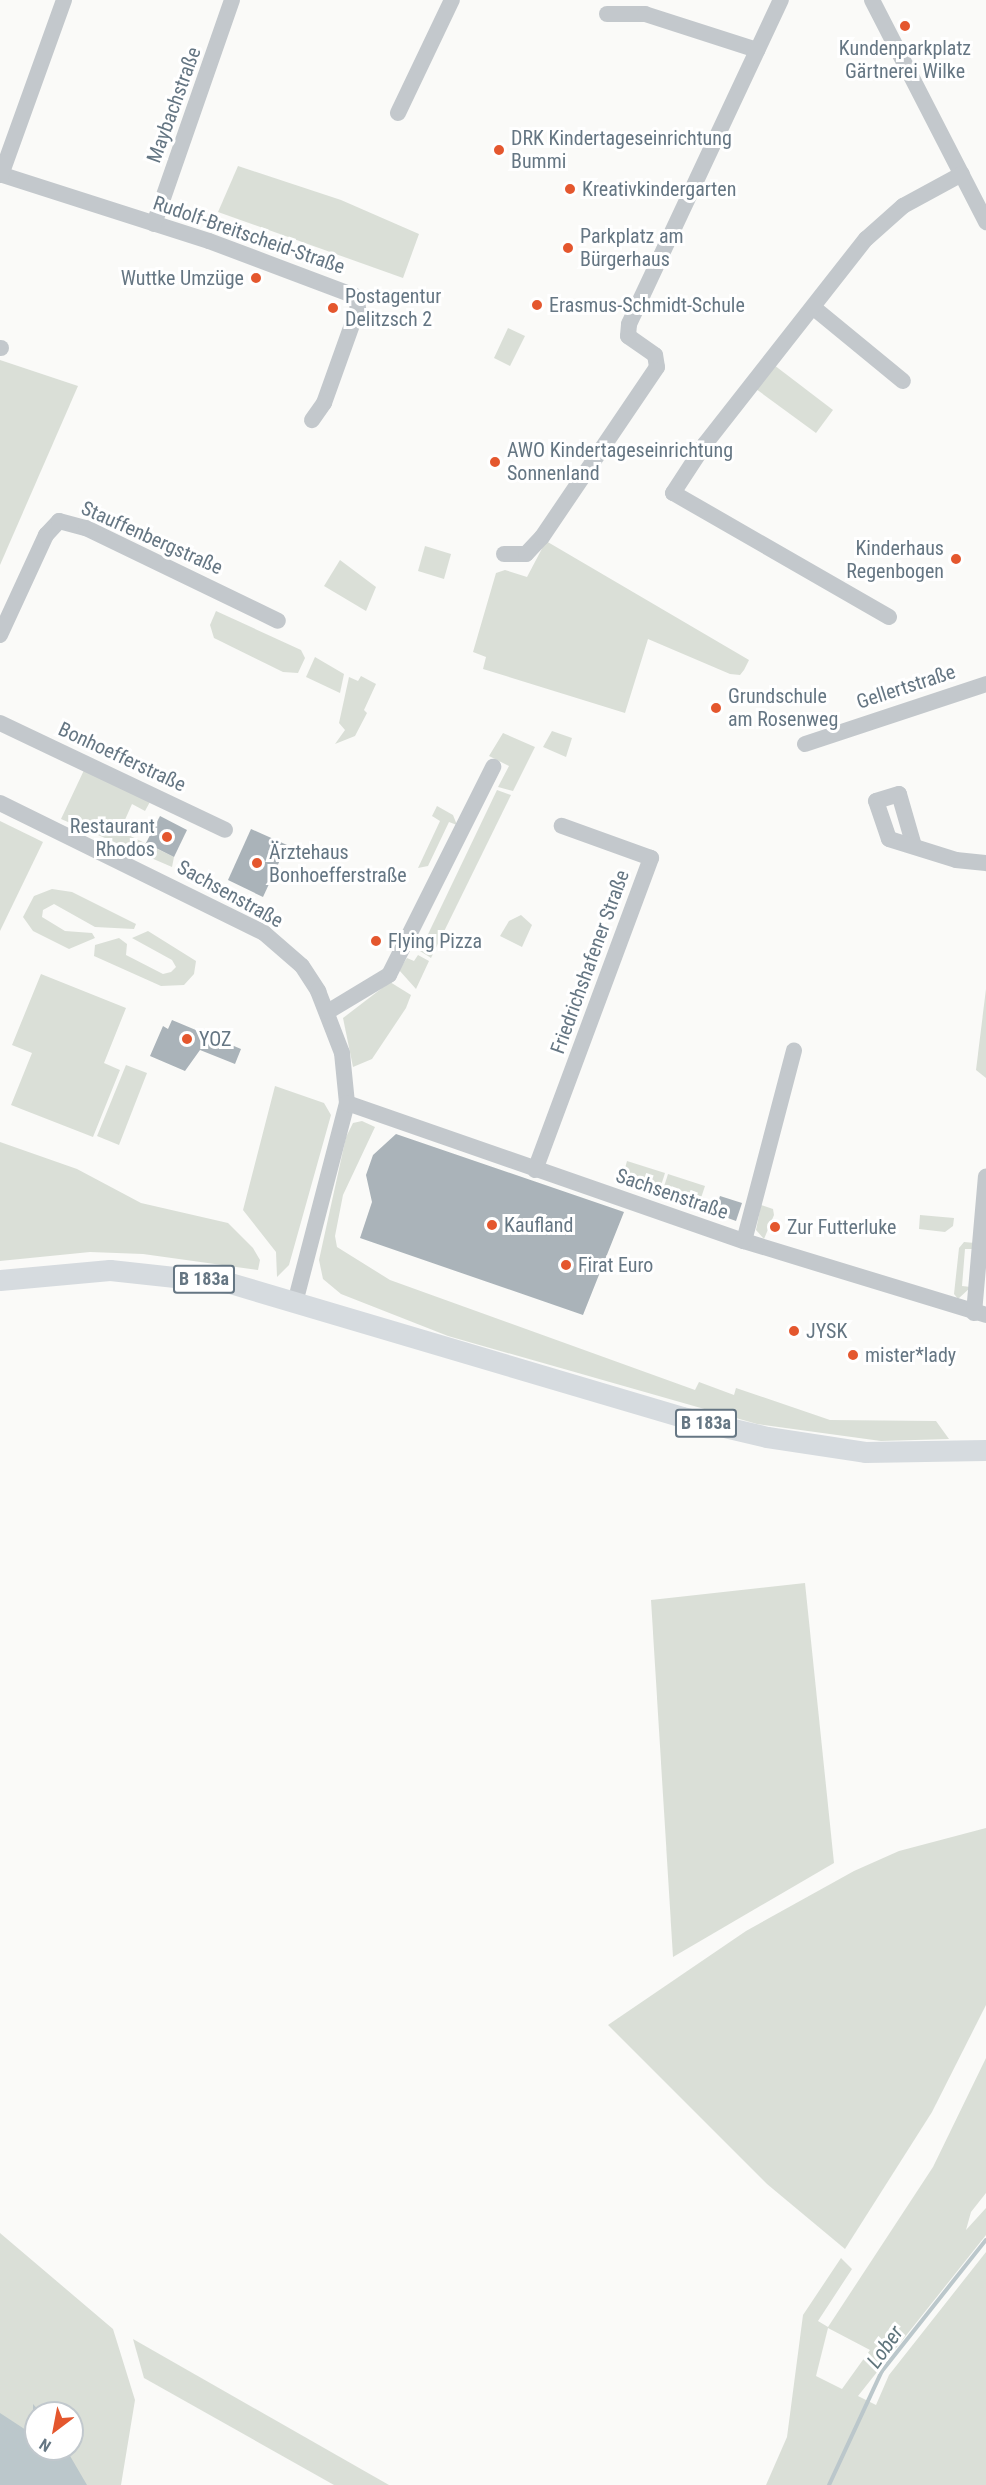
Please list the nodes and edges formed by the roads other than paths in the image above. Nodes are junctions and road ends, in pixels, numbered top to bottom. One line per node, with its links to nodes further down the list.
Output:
1 (63, 0): 10 (street)
2 (232, 0): 12 (street, Maybachstraße)
3 (452, 0): 8 (street)
4 (781, 0): 7 (street)
5 (872, 0): 9 (street)
6 (607, 14): 7 (street)
7 (757, 50): 16 (street)
8 (398, 113)
9 (962, 174): 11 (street); 13 (street)
10 (1, 175): 12 (street, Rudolf-Breitscheid-Straße)
11 (985, 218)
12 (154, 224): 15 (street, Rudolf-Breitscheid-Straße)
13 (814, 308): 14 (street); 17 (street)
14 (903, 381)
15 (312, 420)
16 (504, 554)
17 (889, 617)
18 (278, 621): 19 (street, Stauffenbergstraße)
19 (0, 635)
20 (986, 684): 22 (street, Gellertstraße)
21 (0, 723): 26 (street, Bonhoefferstraße)
22 (805, 744)
23 (493, 766): 29 (street)
24 (0, 803): 29 (street, Sachsenstraße)
25 (562, 826): 32 (street, Friedrichshafener Straße)
26 (225, 830)
27 (914, 846): 28 (street)
28 (986, 863)
29 (329, 1011): 31 (street, Sachsenstraße)
30 (794, 1050): 34 (street)
31 (347, 1103): 32 (street, Sachsenstraße); 36 (street, Sachsenstraße)
32 (535, 1170): 34 (street, Sachsenstraße)
33 (986, 1177): 37 (street)
34 (744, 1241): 37 (street, Sachsenstraße)
35 (0, 1280): 36 (main road, B 183a)
36 (296, 1299): 38 (main road, B 183a)
37 (980, 1314)
38 (986, 1450)

